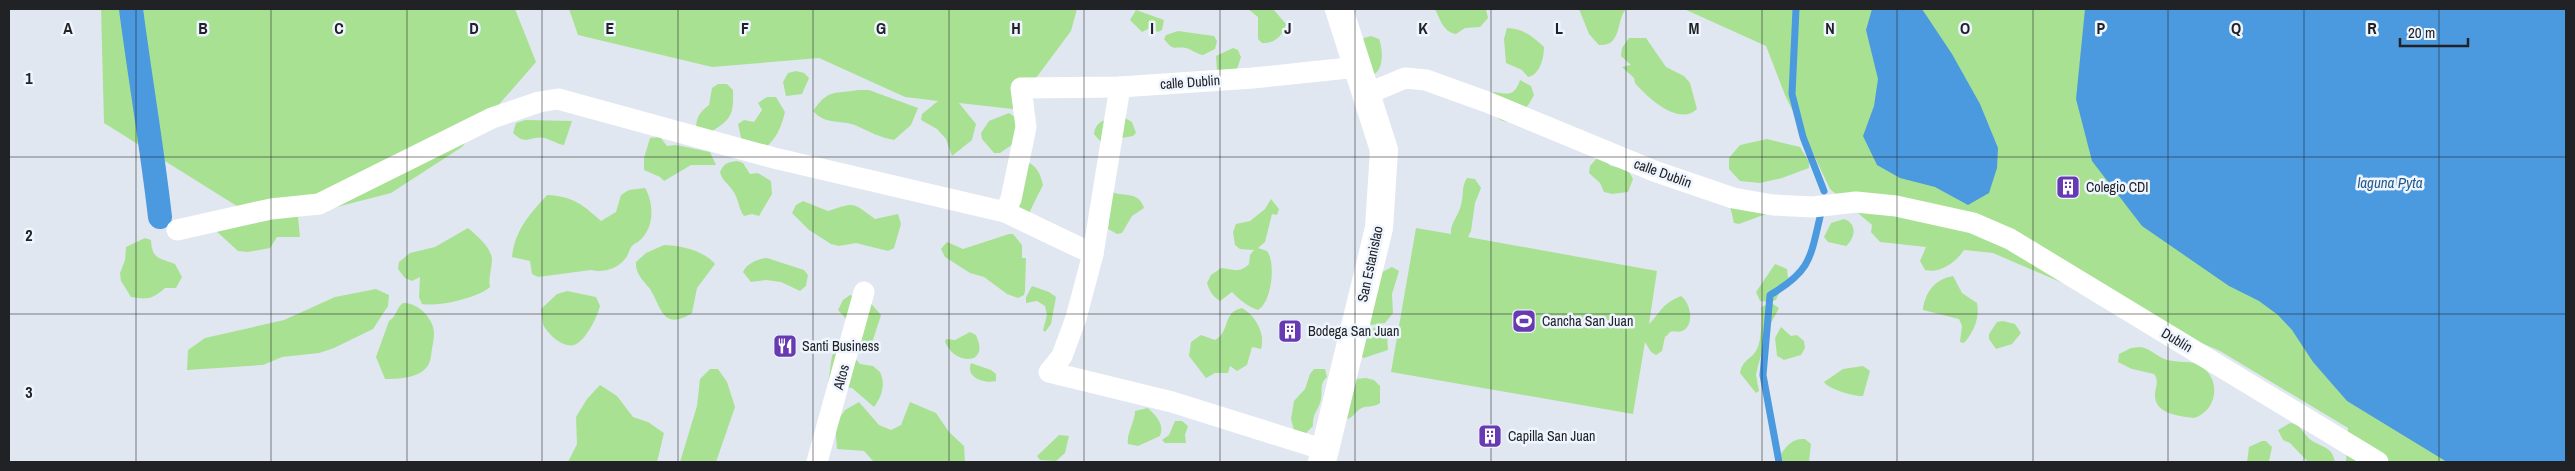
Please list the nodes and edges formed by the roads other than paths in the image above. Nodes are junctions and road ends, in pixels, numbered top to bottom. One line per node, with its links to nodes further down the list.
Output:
1 (1339, 9): 2 (main road, San Estanislao)
2 (1358, 67): 3 (street, calle Dublin); 4 (main road, San Estanislao)
3 (1120, 87): 5 (street, calle Dublin); 8 (street)
4 (1367, 94): 6 (street, calle Dublin); 10 (main road, San Estanislao)
5 (1005, 212): 7 (street); 8 (street)
6 (1973, 223): 12 (street, Dublín)
7 (176, 230)
8 (1093, 254): 10 (street)
9 (864, 292): 11 (street, Altos)
10 (1324, 456)
11 (818, 462)
12 (2378, 462)

